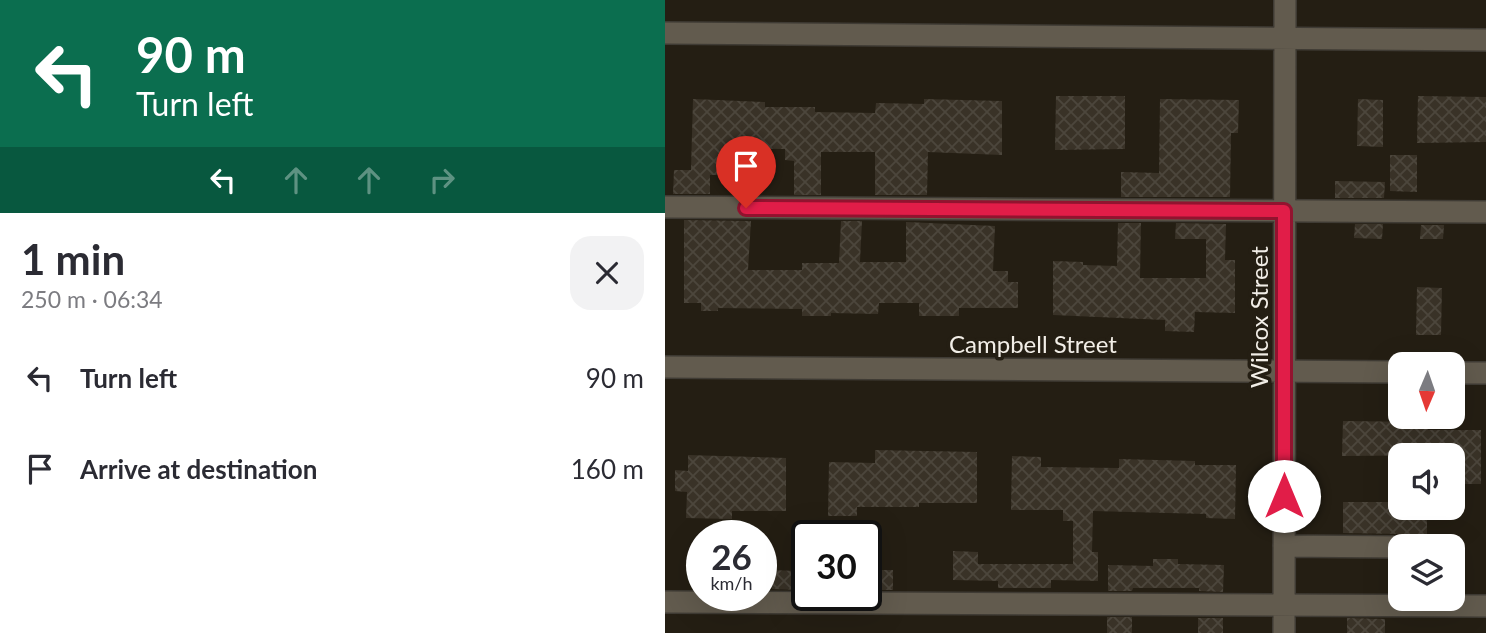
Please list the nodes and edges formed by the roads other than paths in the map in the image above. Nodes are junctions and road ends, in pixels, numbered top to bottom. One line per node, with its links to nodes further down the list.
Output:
1 (1285, 0): 3 (street, Wilcox Street)
2 (665, 33): 3 (street)
3 (1284, 39): 4 (street); 6 (street, Wilcox Street)
4 (1486, 40)
5 (665, 207): 6 (street)
6 (1284, 211): 7 (street); 9 (street, Wilcox Street)
7 (1486, 212)
8 (665, 367): 9 (street, Campbell Street)
9 (1284, 371): 10 (street, Campbell Street); 13 (street, Wilcox Street)
10 (1388, 372)
11 (1465, 373): 12 (street)
12 (1486, 373)
13 (1284, 546): 14 (street); 16 (street, Wilcox Street)
14 (1388, 547)
15 (665, 602): 16 (street)
16 (1284, 605): 17 (street); 18 (street, Wilcox Street)
17 (1486, 606)
18 (1284, 633)

